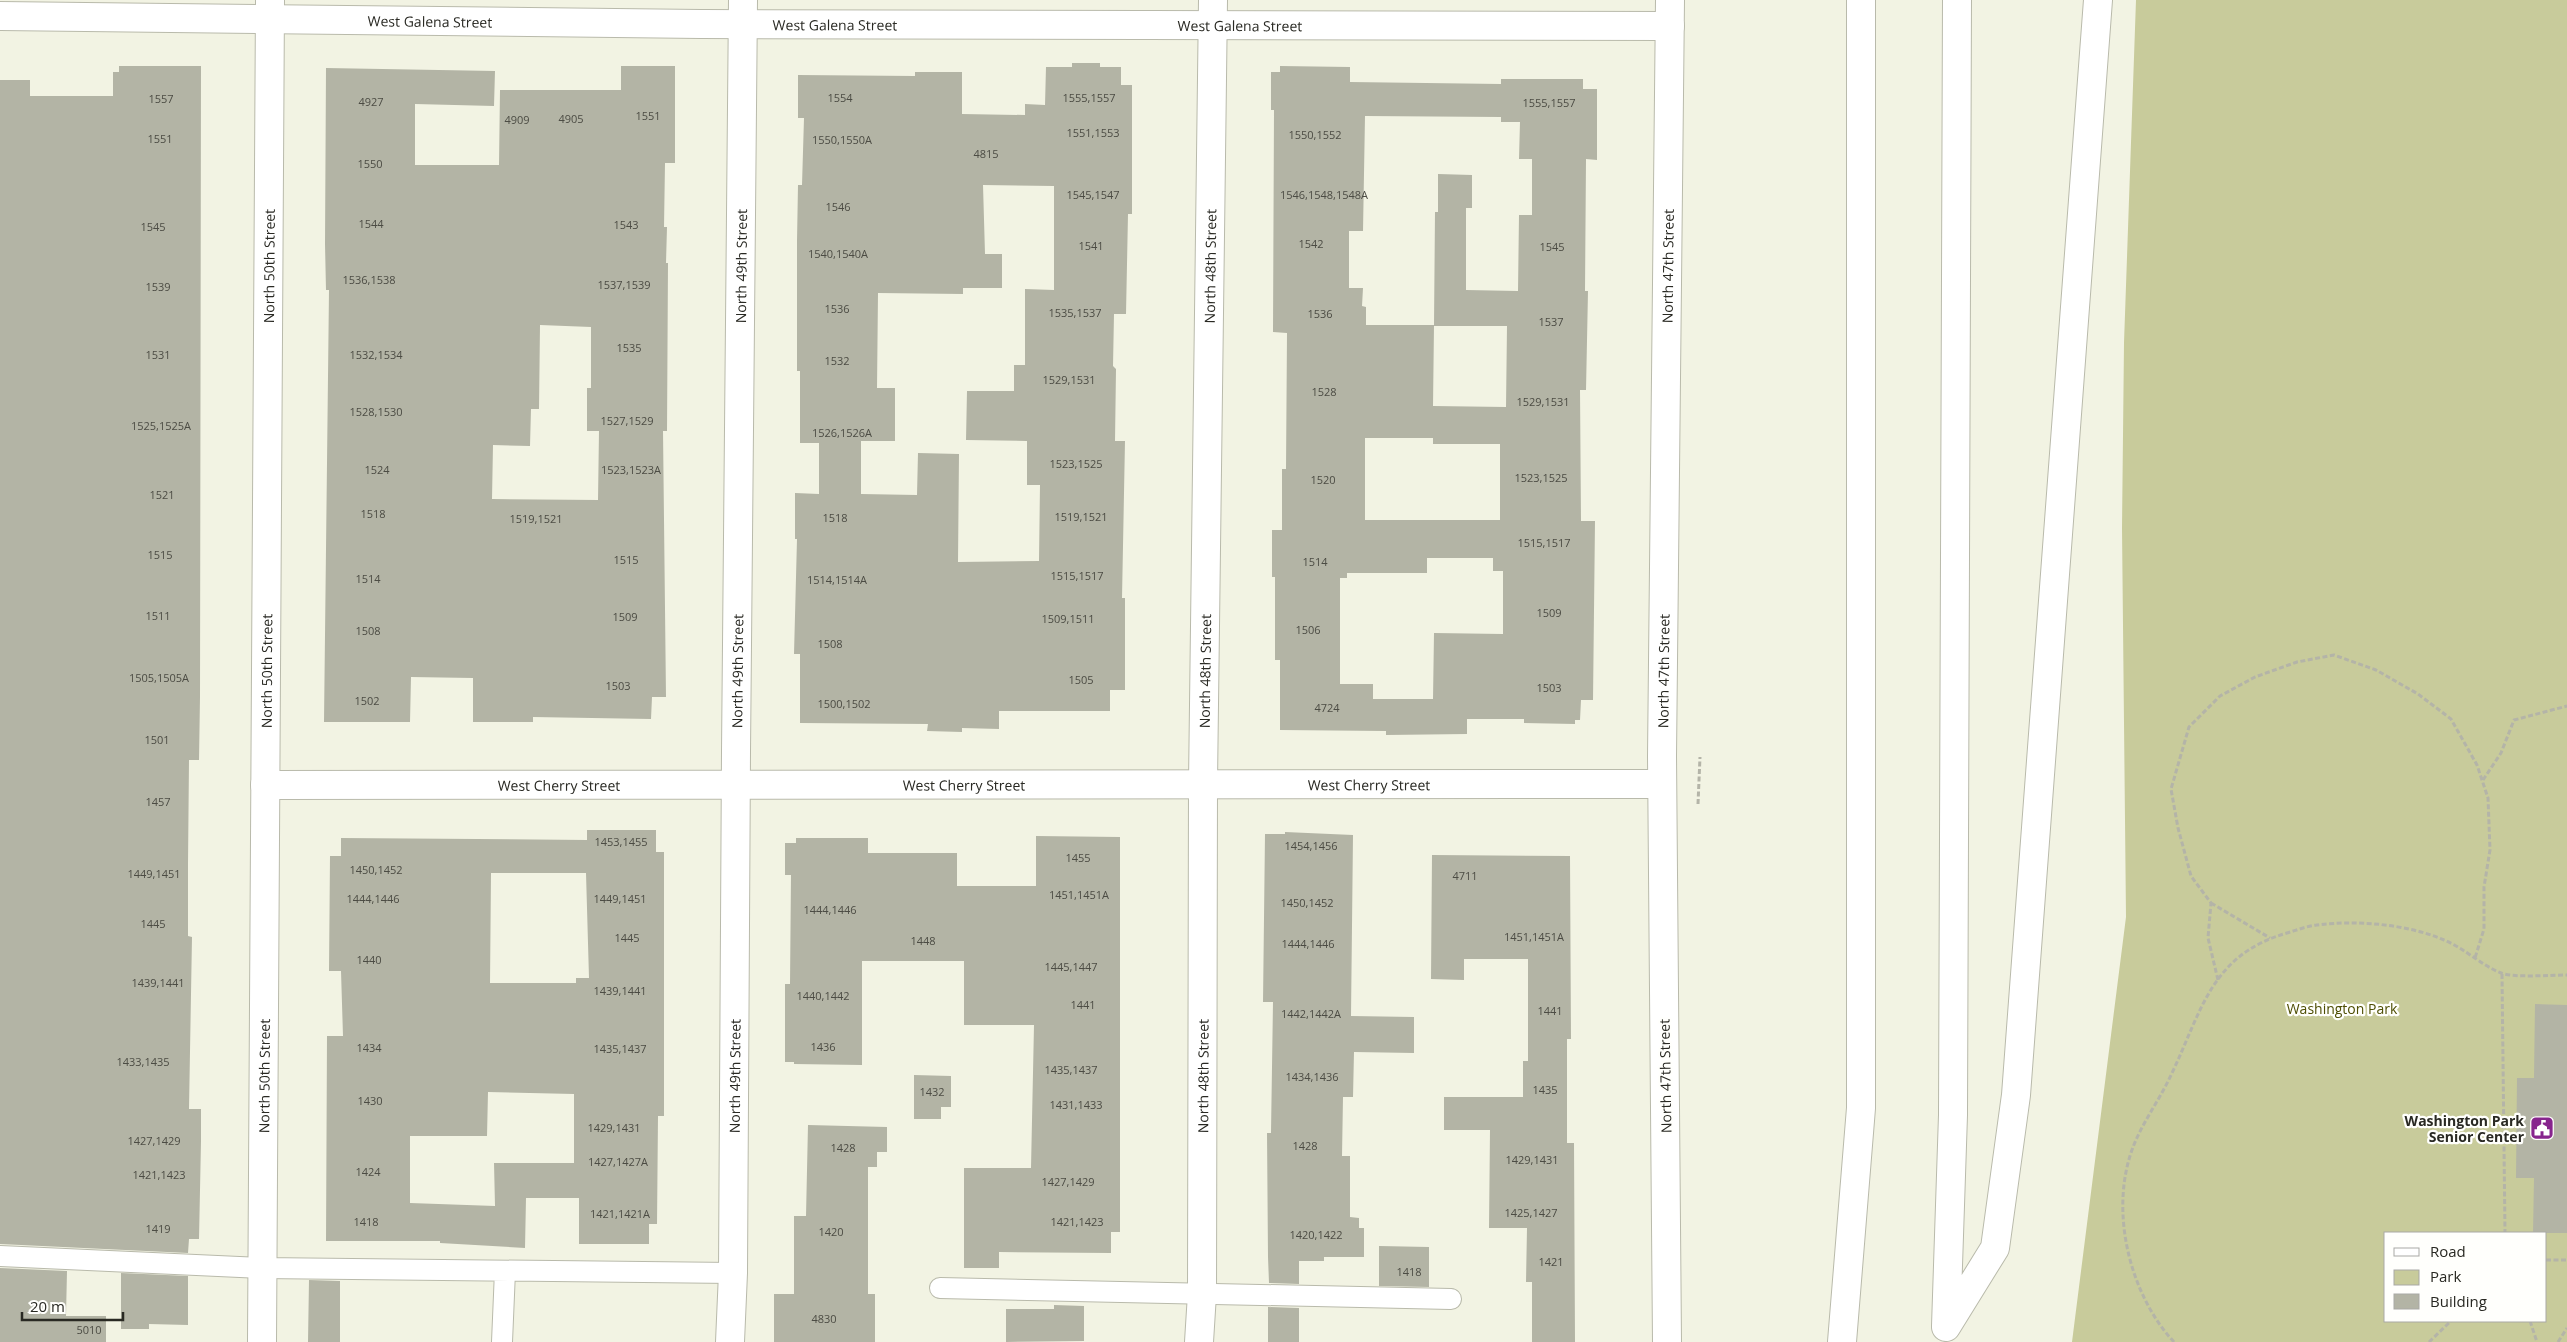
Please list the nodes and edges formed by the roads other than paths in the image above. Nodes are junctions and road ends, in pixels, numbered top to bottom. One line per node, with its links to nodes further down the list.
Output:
1 (1861, 0): 26 (main road)
2 (1957, 0): 20 (main road)
3 (2098, 0): 20 (main road)
4 (270, 9): 5 (main road, West Galena Street); 8 (main road, West Galena Street); 12 (main road, North 50th Street)
5 (743, 12): 6 (main road, West Galena Street); 10 (main road, North 49th Street)
6 (1213, 12): 7 (main road, West Galena Street); 9 (main road, North 48th Street)
7 (1670, 13): 11 (main road, North 47th Street)
8 (0, 16)
9 (1203, 782): 10 (main road, West Cherry Street); 11 (main road, West Cherry Street); 18 (main road, North 48th Street)
10 (736, 784): 12 (main road, West Cherry Street); 16 (main road, North 49th Street)
11 (1662, 784): 25 (main road, North 47th Street)
12 (265, 785): 14 (main road, North 50th Street)
13 (0, 1256): 14 (lane)
14 (262, 1268): 15 (lane); 21 (main road, North 50th Street)
15 (505, 1271): 16 (lane); 22 (lane)
16 (734, 1273): 23 (main road, North 49th Street)
17 (940, 1288): 18 (lane)
18 (1202, 1294): 19 (lane); 24 (main road, North 48th Street)
19 (1451, 1299)
20 (1946, 1334)
21 (262, 1342)
22 (502, 1342)
23 (730, 1342)
24 (1200, 1342)
25 (1668, 1342)
26 (1842, 1342)

